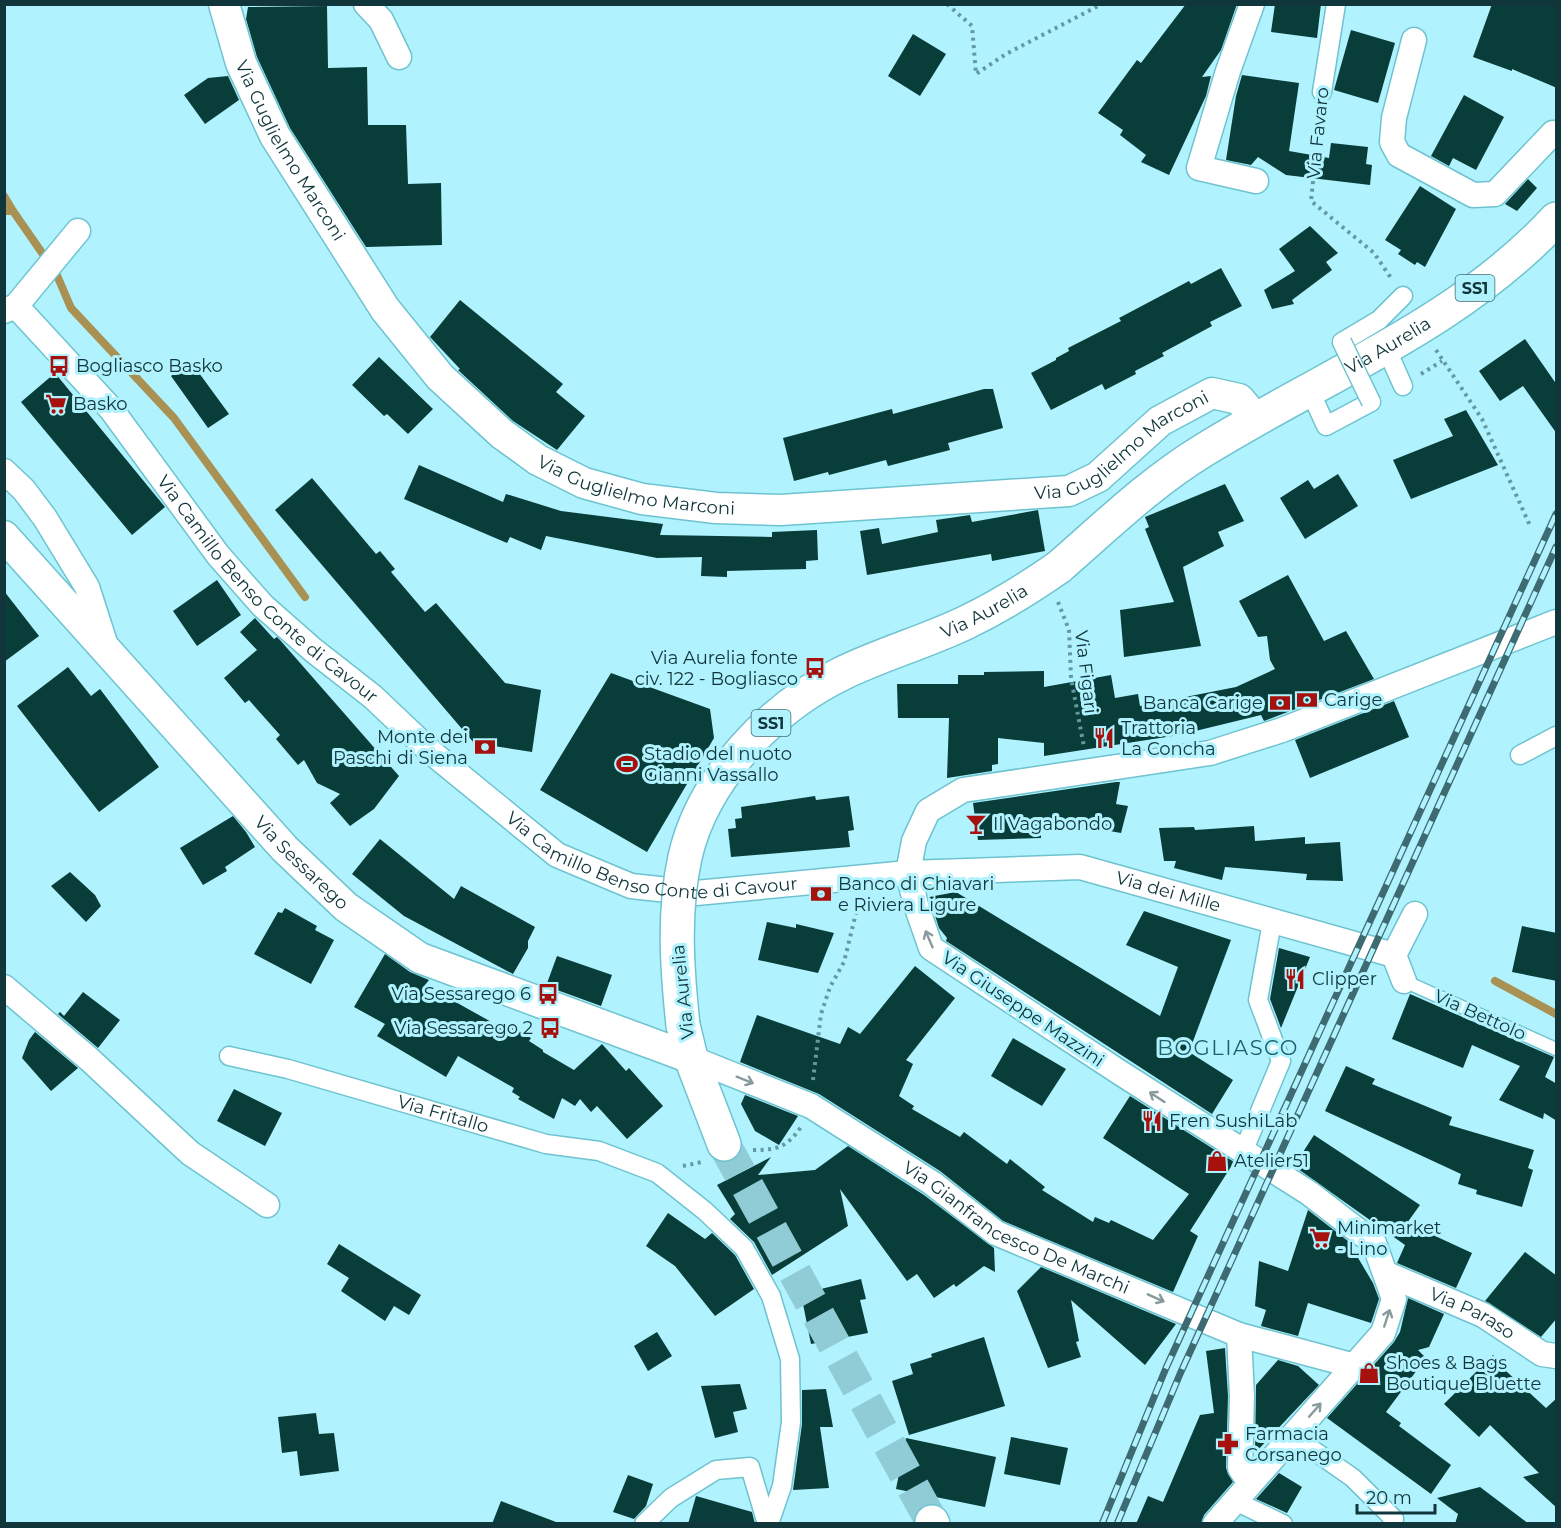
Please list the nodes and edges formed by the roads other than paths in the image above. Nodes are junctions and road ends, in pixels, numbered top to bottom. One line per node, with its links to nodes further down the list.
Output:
1 (224, 4): 17 (street, Via Guglielmo Marconi)
2 (366, 4): 6 (street)
3 (1252, 4): 9 (street)
4 (1336, 4): 7 (street, Via Favaro)
5 (1414, 39): 8 (street)
6 (399, 57)
7 (1322, 92)
8 (1557, 133)
9 (1257, 182)
10 (1557, 219): 14 (main road, Via Aurelia / SS1)
11 (78, 231): 13 (street)
12 (1403, 296): 16 (street, bridge)
13 (10, 308): 24 (street, Via Camillo Benso Conte di Cavour)
14 (1387, 350): 15 (street); 16 (main road, Via Aurelia / SS1)
15 (1403, 386)
16 (1310, 391): 17 (main road, Via Aurelia / SS1)
17 (1257, 420): 32 (main road, Via Aurelia / SS1, bridge)
18 (4, 471): 21 (street)
19 (4, 536): 21 (street, Via Sessarego)
20 (1557, 622): 24 (street, Via Giuseppe Mazzini)
21 (108, 653): 32 (street, Via Sessarego)
22 (1557, 736): 23 (street)
23 (1520, 755)
24 (908, 873): 26 (street, Via dei Mille); 34 (street, Via Giuseppe Mazzini, one-way to 24)
25 (1415, 914): 27 (street)
26 (1272, 922): 27 (street, Via dei Mille); 34 (street)
27 (1394, 955): 28 (street)
28 (1404, 981): 30 (lane, Via Bettolo)
29 (4, 987): 35 (street)
30 (1557, 1049)
31 (229, 1056): 43 (street, Via Fritallo)
32 (691, 1058): 33 (main road, Via Aurelia / SS1); 37 (street, Via Gianfrancesco De Marchi, one-way to 37)
33 (727, 1151)
34 (1243, 1152): 36 (street, Via Giuseppe Mazzini)
35 (267, 1204)
36 (1387, 1274): 38 (street, Via Paraso); 39 (street, Via Giuseppe Mazzini, one-way to 36)
37 (1239, 1335): 39 (street, Via Gianfrancesco De Marchi); 41 (street)
38 (1557, 1356)
39 (1355, 1366): 40 (street, Via Giuseppe Mazzini, one-way to 39)
40 (1293, 1436): 41 (street, Via Giuseppe Mazzini); 46 (street)
41 (1242, 1492): 44 (street, Via Giuseppe Mazzini); 45 (street)
42 (644, 1524): 43 (street)
43 (768, 1524)
44 (1215, 1524)
45 (1283, 1524)
46 (1392, 1524)

